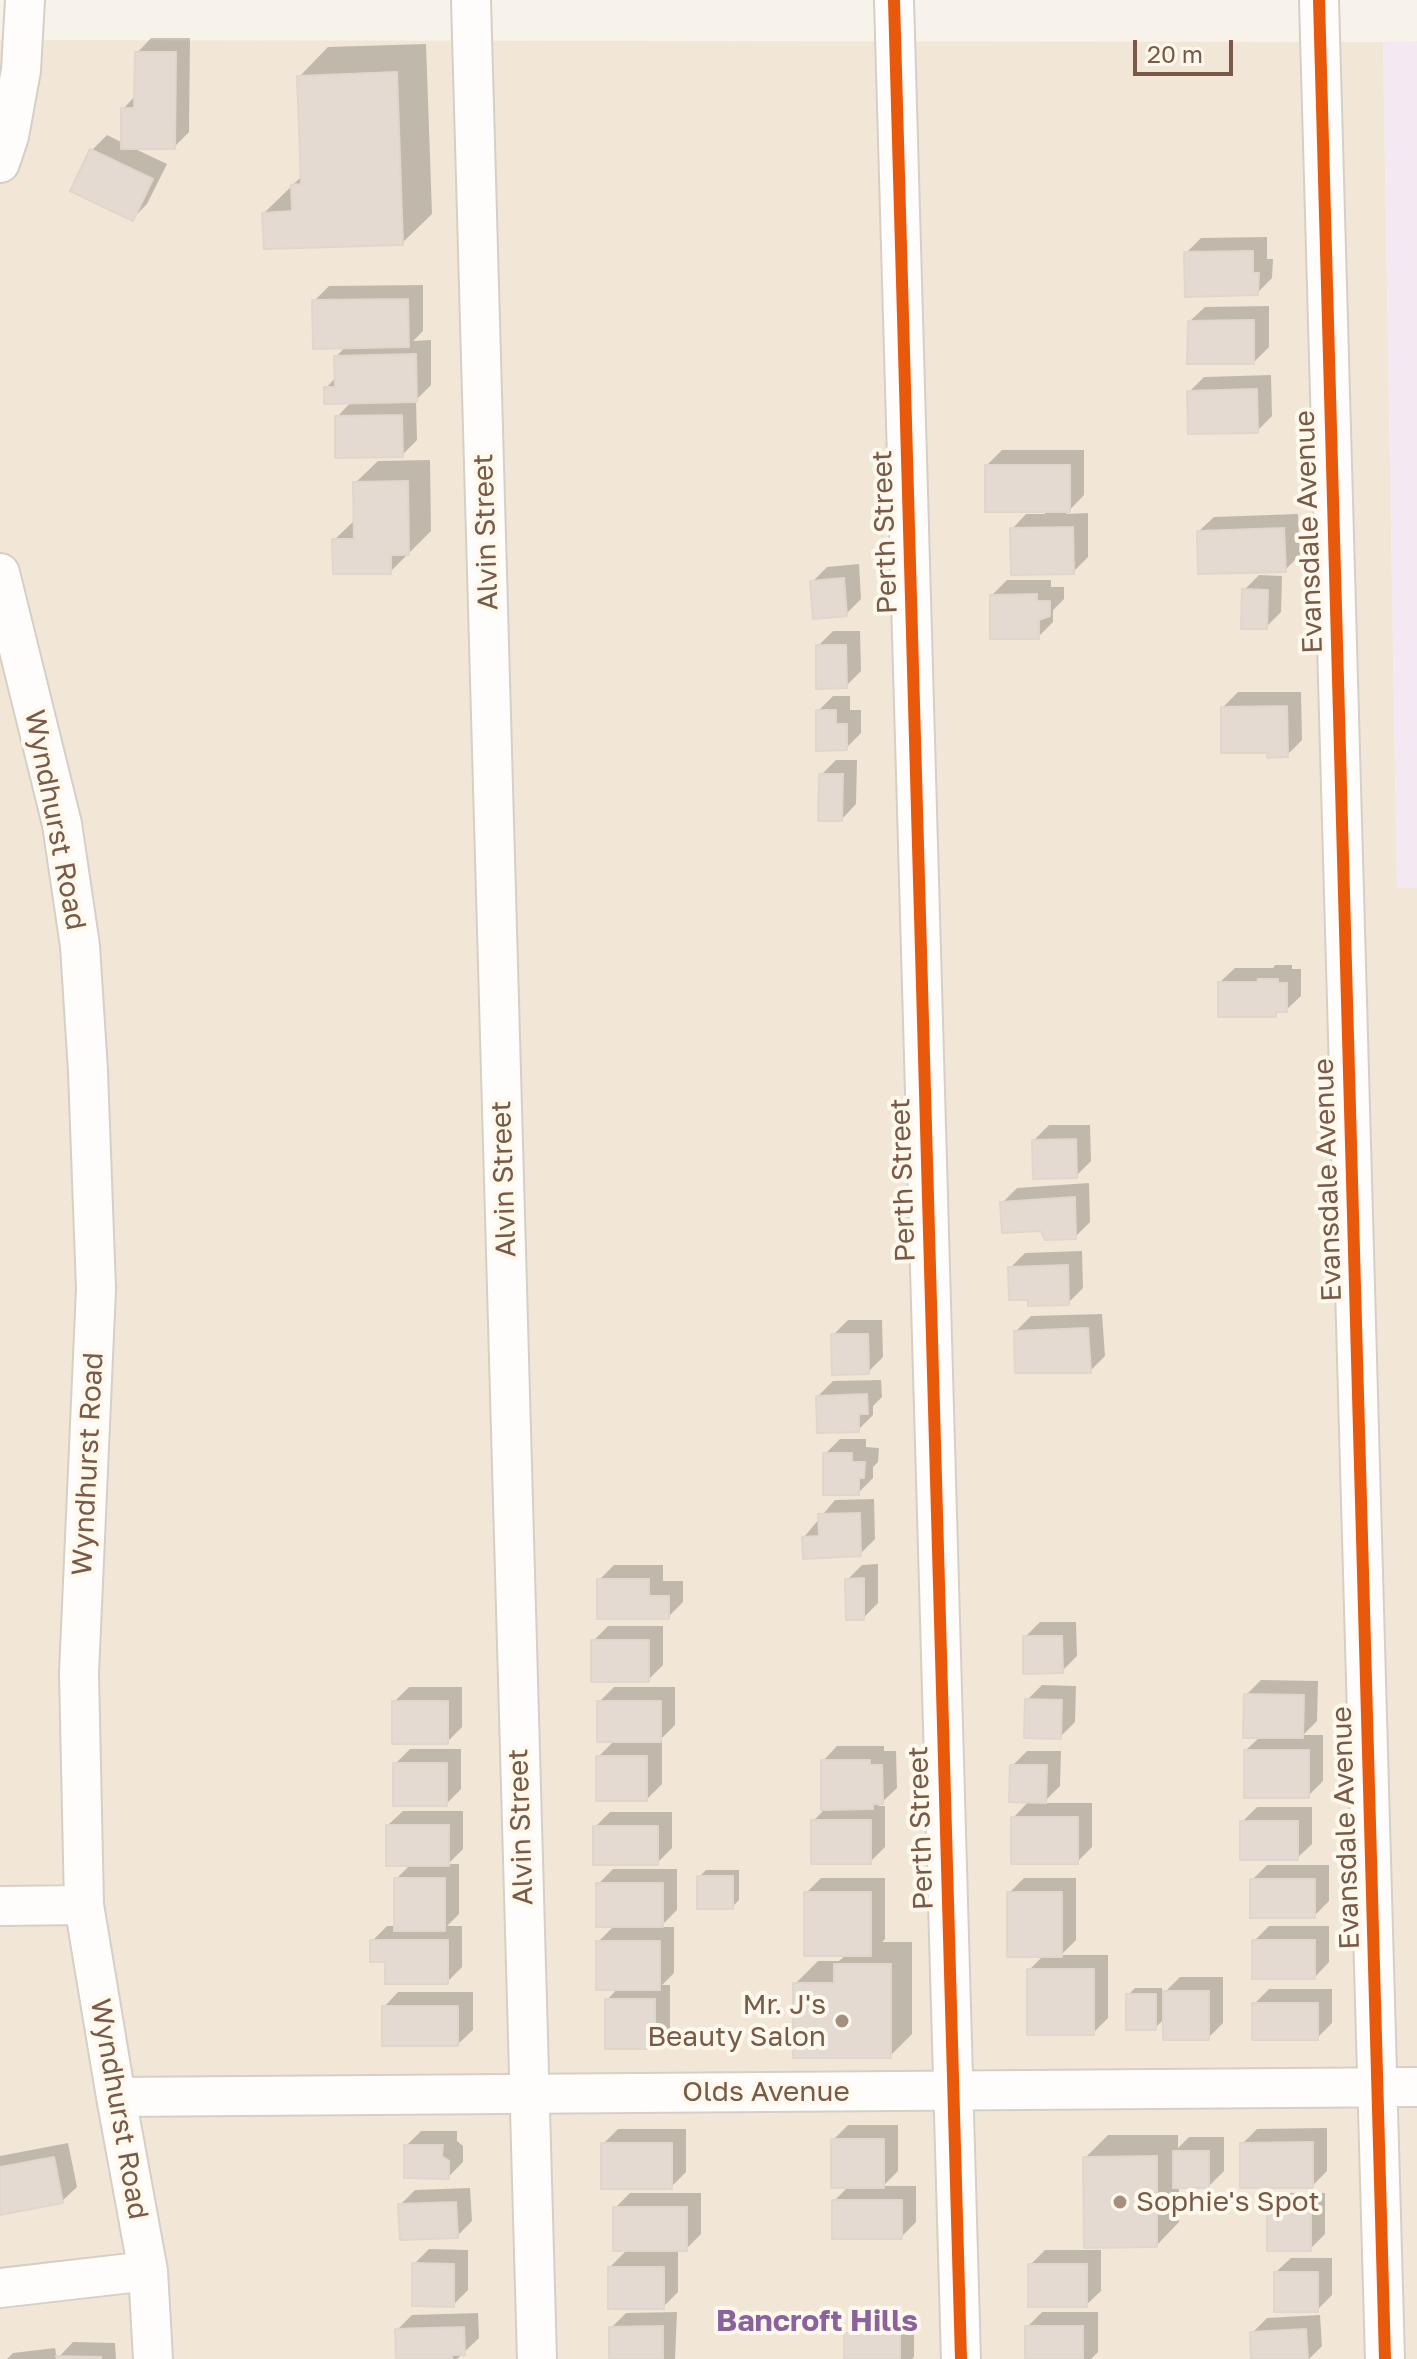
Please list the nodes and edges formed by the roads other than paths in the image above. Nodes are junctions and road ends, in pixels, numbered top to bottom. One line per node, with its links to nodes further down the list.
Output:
1 (25, 0): 5 (street)
2 (471, 0): 12 (street, Alvin Street)
3 (894, 0): 11 (street, Perth Street)
4 (1319, 0): 9 (street, Evansdale Avenue)
5 (0, 163)
6 (0, 573): 7 (street, Wyndhurst Road)
7 (84, 1905): 8 (street); 13 (street, Wyndhurst Road)
8 (0, 1906)
9 (1378, 2087): 10 (street, Olds Avenue); 11 (street, Olds Avenue); 19 (street, Evansdale Avenue)
10 (1417, 2087)
11 (953, 2090): 12 (street, Olds Avenue); 18 (street, Perth Street)
12 (529, 2093): 13 (street, Olds Avenue); 17 (street, Alvin Street)
13 (116, 2097): 14 (street, Wyndhurst Road)
14 (148, 2271): 15 (street); 16 (street, Wyndhurst Road)
15 (0, 2288)
16 (153, 2359)
17 (537, 2359)
18 (961, 2359)
19 (1385, 2359)

